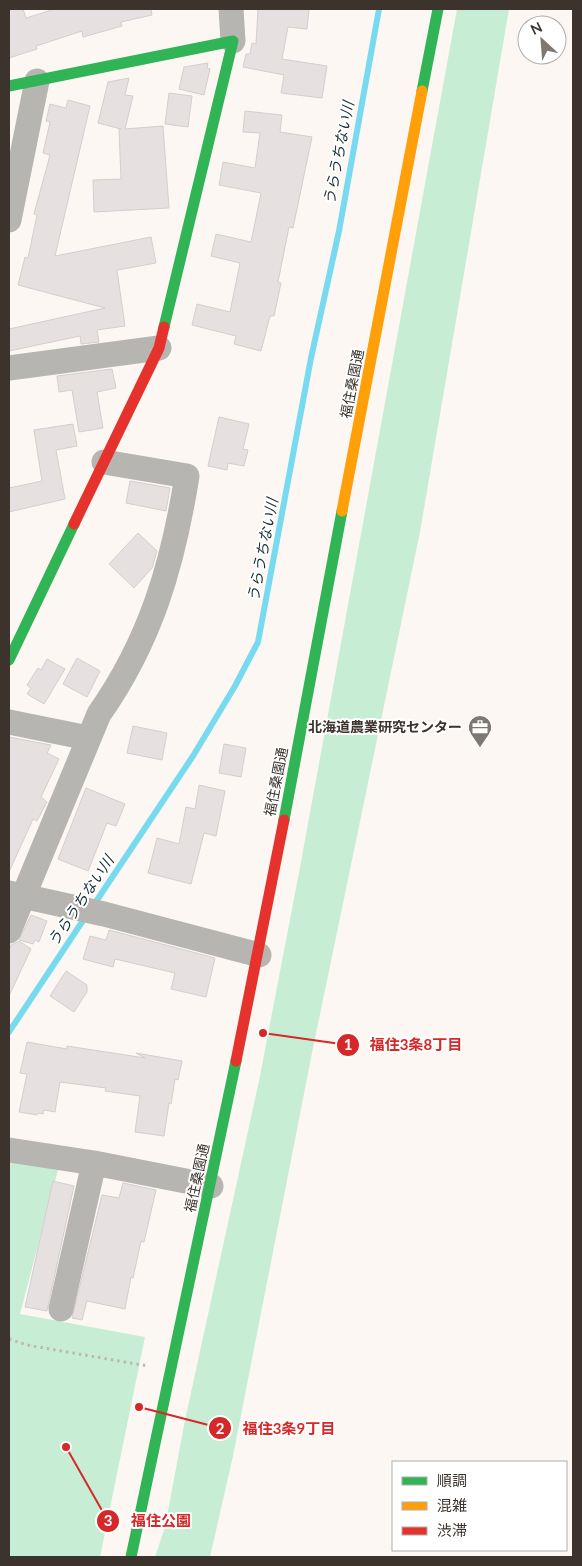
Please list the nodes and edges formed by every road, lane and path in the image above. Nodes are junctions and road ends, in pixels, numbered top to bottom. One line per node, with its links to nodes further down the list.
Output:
1 (231, 9): 3 (street)
2 (438, 9): 16 (main road, 福住桑園通)
3 (234, 41): 4 (main road); 7 (main road)
4 (37, 81): 5 (main road); 6 (street)
5 (9, 86)
6 (9, 220)
7 (159, 348): 8 (street); 9 (main road)
8 (9, 368)
9 (104, 462): 10 (main road); 13 (street)
10 (19, 620): 11 (main road)
11 (9, 660)
12 (9, 722): 13 (street)
13 (88, 738): 14 (street)
14 (16, 895): 15 (street); 16 (street)
15 (9, 931)
16 (258, 955): 19 (main road, 福住桑園通)
17 (9, 1150): 18 (street)
18 (94, 1163): 19 (street); 20 (street)
19 (211, 1186): 22 (main road, 福住桑園通)
20 (61, 1309)
21 (9, 1339): 22 (path)
22 (172, 1370): 23 (main road, 福住桑園通)
23 (131, 1557)

